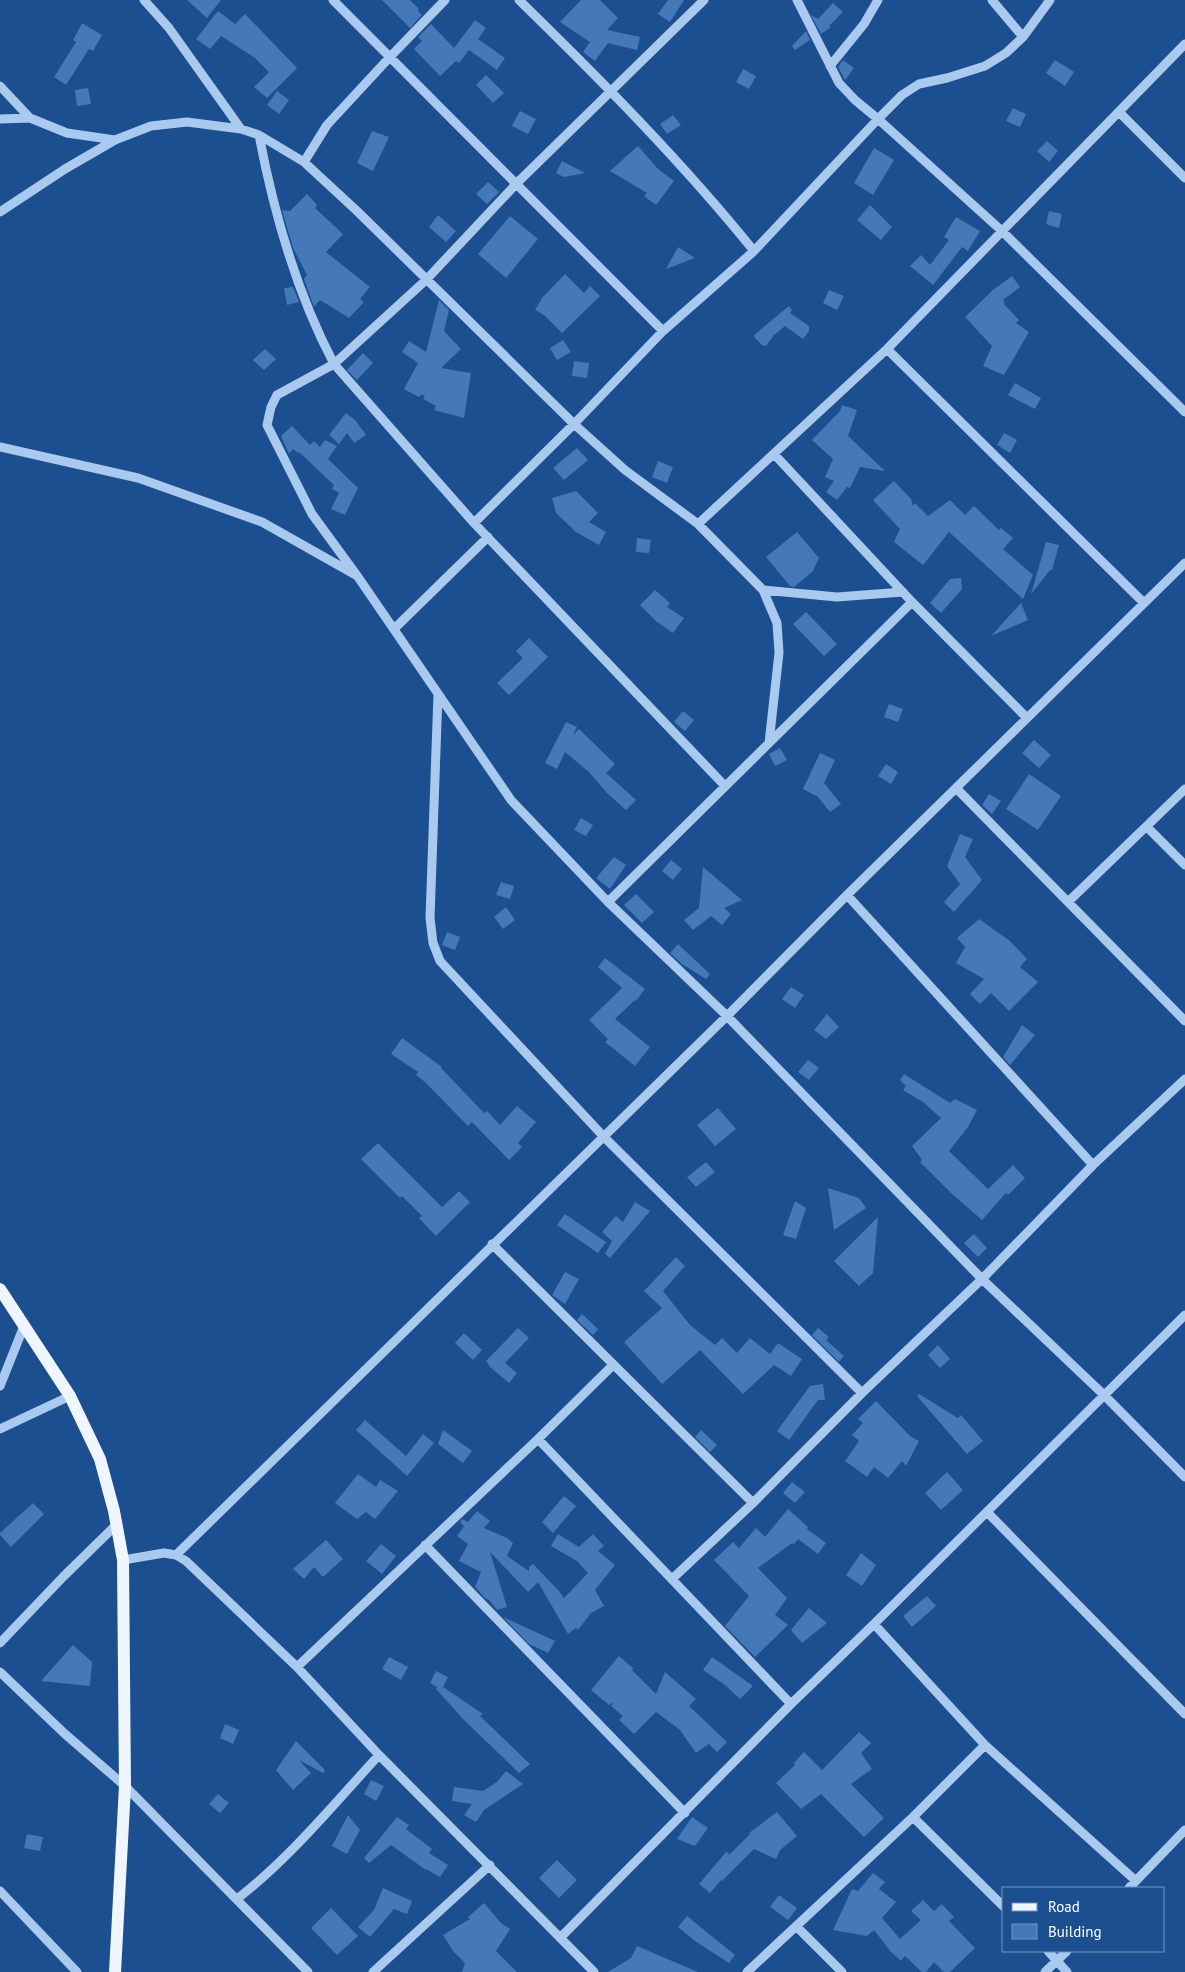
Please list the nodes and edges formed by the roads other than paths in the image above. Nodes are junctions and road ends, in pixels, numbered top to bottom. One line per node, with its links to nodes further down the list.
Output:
1 (144, 0): 20 (street)
2 (333, 0): 12 (street)
3 (445, 0): 12 (street)
4 (519, 0): 15 (street)
5 (703, 0): 15 (street)
6 (797, 0): 13 (street)
7 (878, 0): 13 (street)
8 (992, 0): 10 (street)
9 (1050, 0): 10 (street)
10 (1023, 37): 19 (street)
11 (1185, 44): 16 (street)
12 (389, 58): 23 (street); 25 (street)
13 (830, 66): 19 (street)
14 (0, 86): 17 (street)
15 (611, 90): 25 (street); 28 (street)
16 (1119, 112): 24 (street); 27 (street)
17 (30, 118): 18 (street); 22 (street)
18 (0, 119)
19 (878, 119): 27 (street); 28 (street)
20 (241, 128): 21 (street); 22 (street)
21 (259, 135): 23 (street); 32 (street)
22 (115, 140): 26 (street)
23 (304, 162): 29 (street)
24 (1185, 178)
25 (516, 183): 29 (street); 30 (street)
26 (0, 212)
27 (1002, 231): 31 (street); 33 (street)
28 (754, 251): 30 (street)
29 (426, 280): 32 (street); 34 (street)
30 (662, 331): 34 (street)
31 (886, 349): 36 (street); 45 (street)
32 (334, 364): 37 (street); 41 (street)
33 (1185, 412)
34 (574, 424): 37 (street); 38 (street)
35 (0, 447): 41 (street)
36 (774, 454): 38 (street); 43 (street)
37 (474, 523): 39 (street)
38 (698, 524): 42 (street)
39 (488, 537): 46 (street); 50 (street)
40 (1185, 563): 45 (street)
41 (358, 577): 46 (street)
42 (763, 590): 43 (street); 49 (street)
43 (903, 592): 44 (street)
44 (912, 602): 48 (street); 49 (street)
45 (1144, 603): 48 (street)
46 (394, 630): 47 (street)
47 (438, 694): 56 (street); 61 (street)
48 (1027, 718): 51 (street)
49 (769, 743): 50 (street)
50 (725, 786): 56 (street)
51 (956, 788): 55 (street); 57 (street)
52 (1185, 789): 53 (street)
53 (1147, 827): 54 (street); 57 (street)
54 (1185, 865)
55 (847, 895): 58 (street); 62 (street)
56 (608, 902): 58 (street)
57 (1068, 902): 59 (street)
58 (727, 1016): 61 (street); 64 (street)
59 (1185, 1022)
60 (1185, 1079): 62 (street)
61 (604, 1137): 63 (street); 70 (street)
62 (1093, 1165): 64 (street)
63 (492, 1244): 68 (street); 80 (street)
64 (982, 1279): 70 (street); 71 (street)
65 (0, 1289): 67 (main road)
66 (1185, 1315): 71 (street)
67 (24, 1326): 69 (street); 72 (main road)
68 (613, 1365): 74 (street); 76 (street)
69 (0, 1386)
70 (862, 1393): 76 (street)
71 (1104, 1395): 75 (street); 77 (street)
72 (70, 1396): 73 (street); 78 (main road)
73 (0, 1429)
74 (538, 1439): 79 (street); 82 (street)
75 (1185, 1477)
76 (753, 1503): 82 (street)
77 (987, 1512): 83 (street); 88 (street)
78 (116, 1525): 81 (main road); 84 (street)
79 (425, 1545): 85 (street); 92 (street)
80 (176, 1555): 81 (street); 85 (street)
81 (123, 1560): 91 (main road)
82 (672, 1579): 87 (street)
83 (874, 1624): 87 (street); 89 (street)
84 (0, 1643)
85 (297, 1667): 90 (street)
86 (0, 1672): 91 (street)
87 (791, 1704): 92 (street)
88 (1185, 1714)
89 (985, 1745): 93 (street); 96 (street)
90 (380, 1755): 95 (street); 98 (street)
91 (125, 1786): 98 (street); 106 (main road)
92 (685, 1813): 101 (street)
93 (913, 1817): 99 (street); 100 (street)
94 (1185, 1830): 96 (street)
95 (490, 1865): 101 (street); 108 (street)
96 (1132, 1885)
97 (0, 1892): 105 (street)
98 (237, 1899): 107 (street)
99 (1002, 1905)
100 (796, 1926): 110 (street); 111 (street)
101 (560, 1938): 109 (street)
102 (1049, 1952): 104 (street)
103 (1066, 1952): 104 (street)
104 (1057, 1961): 112 (street); 113 (street)
105 (77, 1972)
106 (115, 1972)
107 (308, 1972)
108 (373, 1972)
109 (594, 1972)
110 (747, 1972)
111 (842, 1972)
112 (1045, 1972)
113 (1068, 1972)

